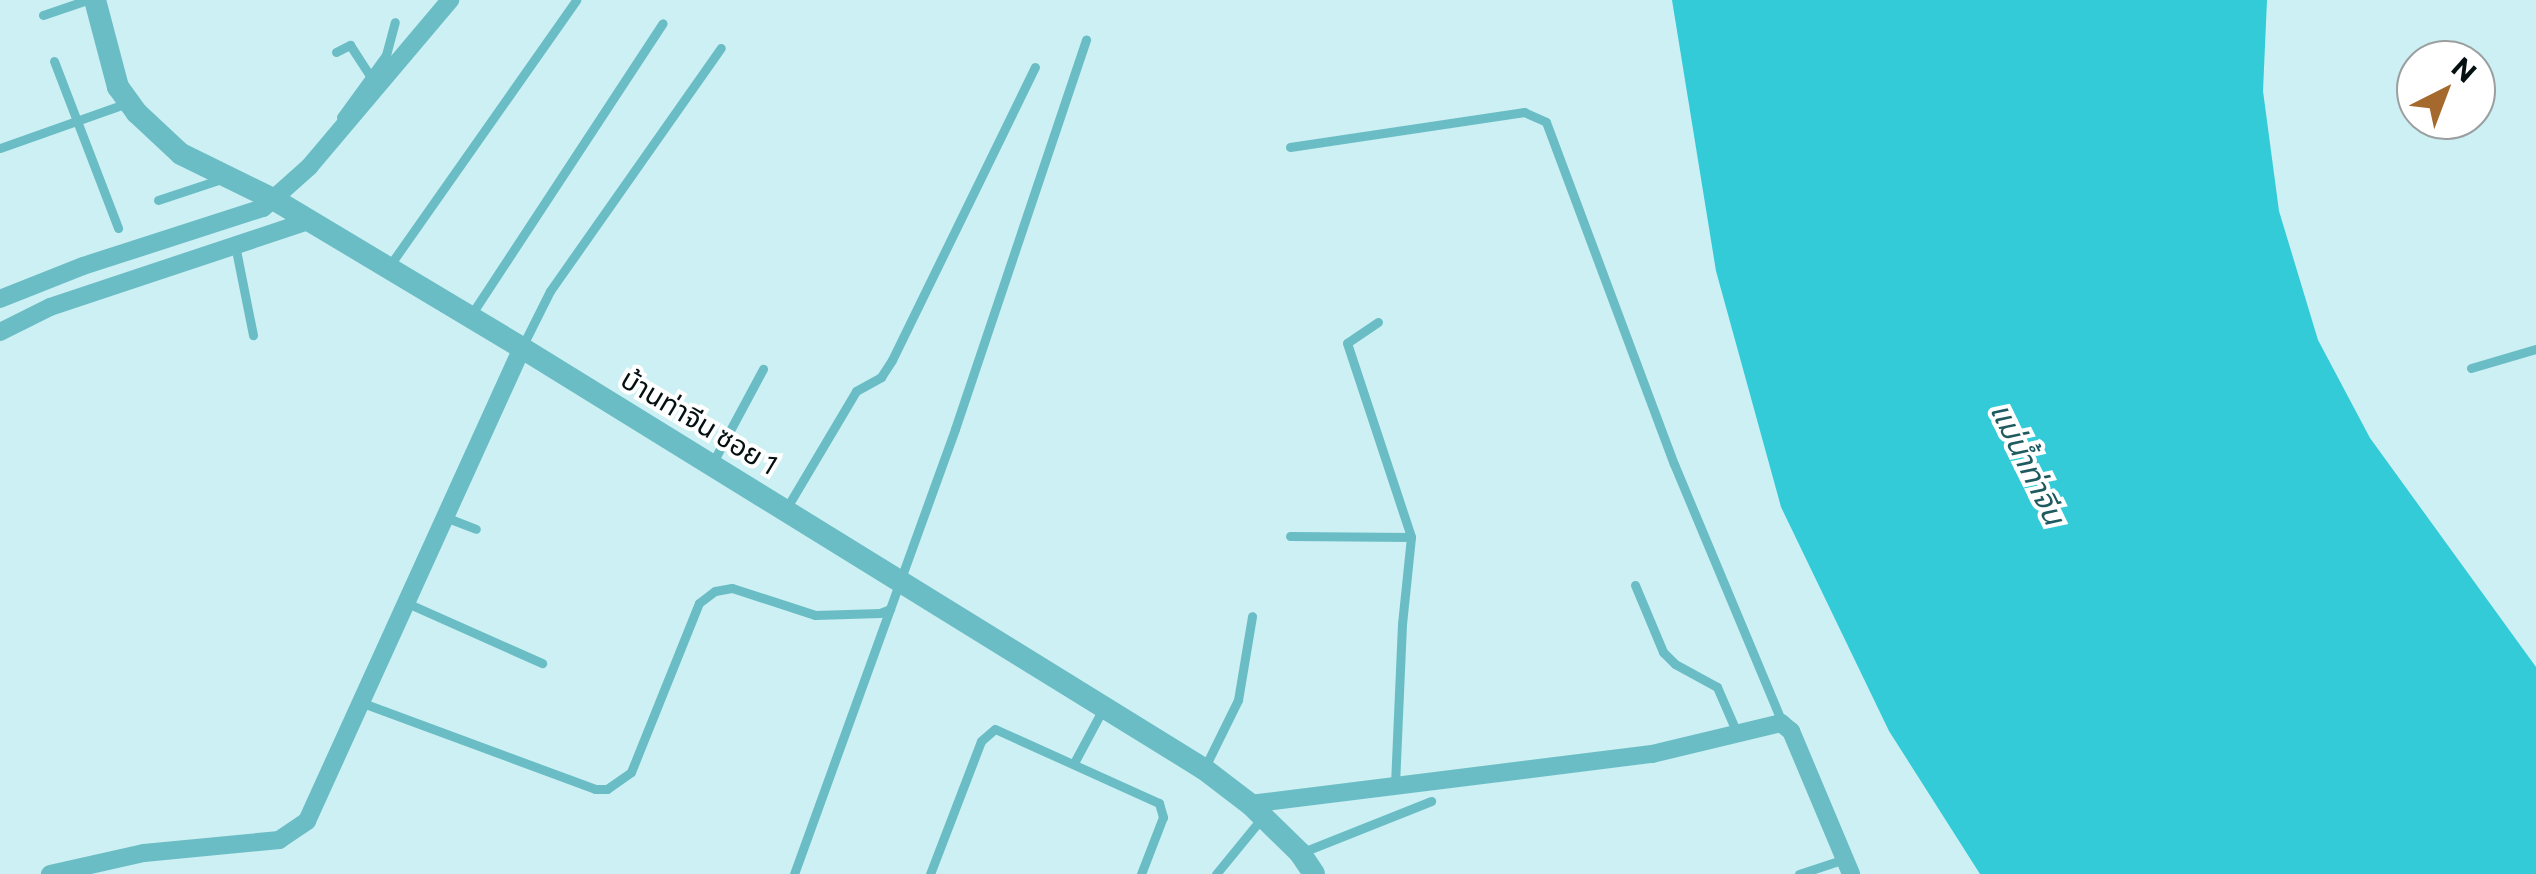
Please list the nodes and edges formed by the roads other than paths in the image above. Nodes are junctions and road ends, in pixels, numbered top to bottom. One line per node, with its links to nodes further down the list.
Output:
1 (87, 0): 5 (lane)
2 (95, 0): 14 (street, บ้านท่าจีน ซอย 1)
3 (450, 0): 19 (street)
4 (576, 0): 24 (lane)
5 (43, 15)
6 (395, 22): 13 (lane)
7 (663, 23): 26 (lane)
8 (1086, 39): 40 (lane)
9 (720, 48): 30 (lane)
10 (336, 52): 13 (lane)
11 (54, 62): 15 (lane)
12 (1035, 67): 35 (lane)
13 (371, 77): 19 (lane)
14 (128, 103): 15 (lane); 18 (street, บ้านท่าจีน ซอย 1)
15 (75, 123): 17 (lane); 22 (lane)
16 (1290, 146): 48 (lane)
17 (0, 148)
18 (228, 177): 19 (street, บ้านท่าจีน ซอย 1); 20 (lane)
19 (273, 199): 21 (street, บ้านท่าจีน ซอย 1); 25 (street)
20 (158, 200)
21 (306, 219): 23 (street); 24 (street, บ้านท่าจีน ซอย 1)
22 (118, 228)
23 (234, 246): 28 (street); 29 (lane)
24 (388, 268): 26 (street, บ้านท่าจีน ซอย 1)
25 (0, 299)
26 (469, 317): 30 (street, บ้านท่าจีน ซอย 1)
27 (1378, 322): 39 (lane)
28 (0, 332)
29 (252, 335)
30 (522, 348): 34 (street, บ้านท่าจีน ซอย 1); 36 (street)
31 (2536, 349): 32 (lane)
32 (2471, 368)
33 (762, 369): 34 (lane)
34 (712, 464): 35 (street, บ้านท่าจีน ซอย 1)
35 (786, 510): 40 (street, บ้านท่าจีน ซอย 1)
36 (445, 517): 37 (lane); 42 (street)
37 (476, 529)
38 (1290, 536): 39 (lane)
39 (1411, 537): 52 (lane)
40 (902, 580): 43 (lane); 47 (street, บ้านท่าจีน ซอย 1)
41 (1635, 585): 49 (lane)
42 (404, 602): 45 (lane); 46 (street)
43 (890, 609): 46 (lane); 58 (lane)
44 (1252, 616): 51 (lane)
45 (542, 663)
46 (360, 702): 57 (street)
47 (1104, 706): 50 (lane); 51 (street, บ้านท่าจีน ซอย 1)
48 (1783, 724): 49 (street); 56 (street)
49 (1737, 733): 52 (street)
50 (1074, 763): 59 (lane); 60 (lane)
51 (1204, 769): 54 (street, บ้านท่าจีน ซอย 1)
52 (1395, 787): 54 (street)
53 (1430, 801): 55 (lane)
54 (1256, 810): 55 (street, บ้านท่าจีน ซอย 1); 61 (lane)
55 (1300, 853): 62 (street, บ้านท่าจีน ซอย 1)
56 (1843, 865): 63 (lane); 64 (lane)
57 (50, 874)
58 (794, 874)
59 (930, 874)
60 (1141, 874)
61 (1216, 874)
62 (1314, 874)
63 (1800, 874)
64 (1833, 874)

